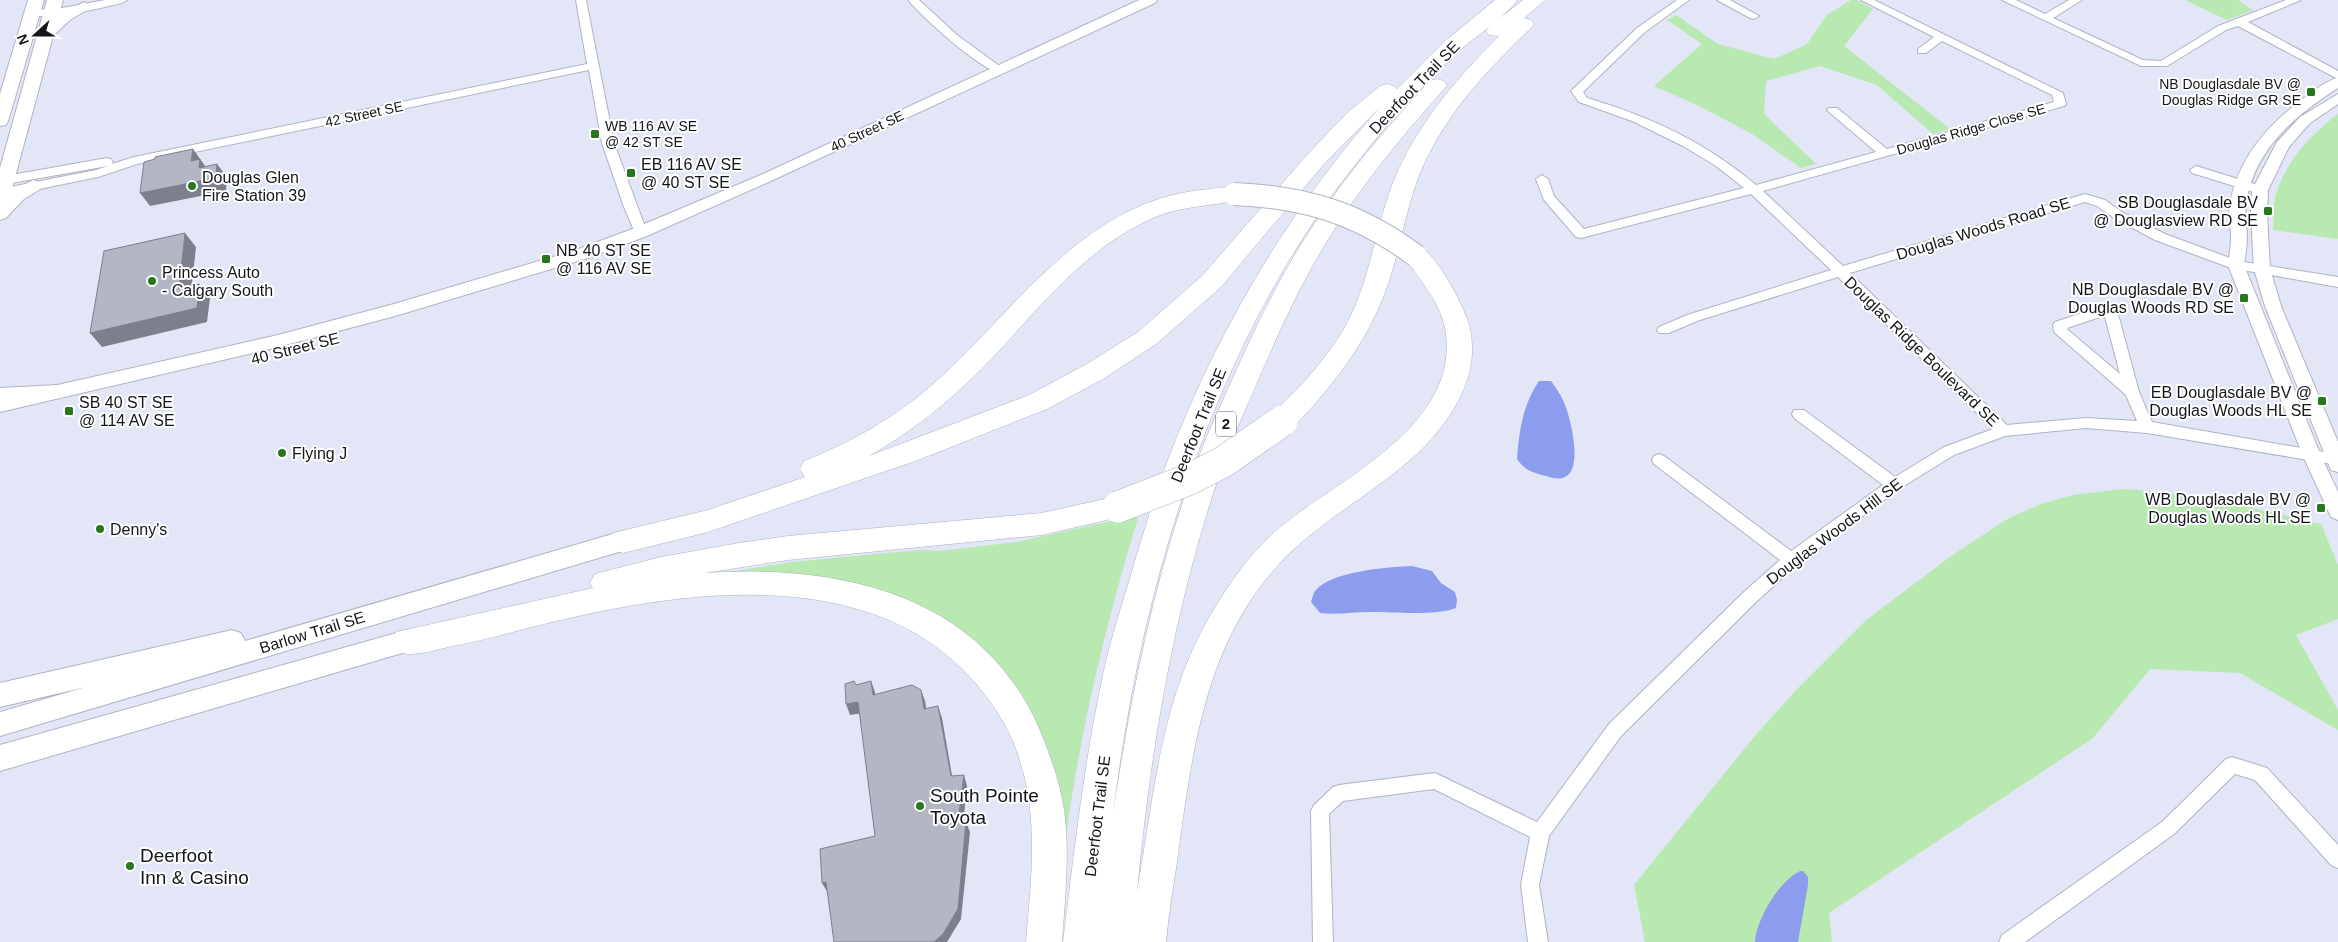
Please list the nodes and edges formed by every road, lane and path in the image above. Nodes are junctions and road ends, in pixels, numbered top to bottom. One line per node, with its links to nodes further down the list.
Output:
1 (122, 0): 14 (street)
2 (581, 0): 23 (street)
3 (913, 0): 25 (street)
4 (1150, 0): 25 (street, 40 Street SE)
5 (1535, 0): 72 (highway, Deerfoot Trail SE / 2)
6 (1546, 0): 64 (highway, bridge)
7 (1684, 0): 38 (street)
8 (1722, 0): 17 (street)
9 (1866, 0): 21 (street, Douglas Ridge Close SE)
10 (2007, 0): 18 (street)
11 (2077, 0): 18 (street)
12 (2296, 0): 19 (street)
13 (1505, 1): 61 (highway); 71 (highway, Deerfoot Trail SE / 2)
14 (83, 4): 16 (street); 20 (main road)
15 (34, 6): 16 (street); 30 (main road)
16 (53, 6): 20 (main road)
17 (1754, 16)
18 (2047, 17): 19 (street)
19 (2246, 20): 24 (street); 26 (street)
20 (45, 35): 37 (main road)
21 (1941, 37): 22 (street); 31 (street, Douglas Ridge Close SE)
22 (1922, 51)
23 (594, 66): 32 (street, 42 Street SE); 41 (street)
24 (2338, 66)
25 (998, 70): 41 (street, 40 Street SE)
26 (2338, 76)
27 (2338, 82): 35 (street)
28 (2338, 98): 39 (street)
29 (1833, 110): 31 (street)
30 (0, 121)
31 (1885, 153): 38 (street, Douglas Ridge Close SE)
32 (134, 161): 36 (street, 42 Street SE); 37 (street, 42 Street SE)
33 (2196, 170): 35 (street)
34 (1542, 179): 38 (street, Douglas Ridge Close SE)
35 (2241, 184): 39 (street); 43 (street)
36 (33, 186): 37 (street, 42 Street SE); 40 (main road)
37 (1, 189)
38 (1753, 190): 45 (street)
39 (2260, 190): 44 (street)
40 (0, 214)
41 (641, 232): 42 (street, 40 Street SE)
42 (582, 254): 48 (street, 40 Street SE); 53 (street, 40 Street SE)
43 (2236, 264): 44 (street, Douglas Woods Road SE); 45 (street, Douglas Woods Road SE); 56 (street)
44 (2262, 269): 46 (street, Douglas Woods Road SE); 58 (street)
45 (1841, 271): 47 (street, Douglas Woods Road SE); 55 (street, Douglas Ridge Boulevard SE)
46 (2338, 282)
47 (1664, 330)
48 (57, 392): 50 (main road); 51 (street, 40 Street SE)
49 (2132, 392): 49 (street); 54 (street)
50 (0, 396)
51 (0, 405)
52 (1799, 414): 59 (street)
53 (0, 419)
54 (2147, 427): 55 (street, Douglas Woods Hill SE); 56 (street, Douglas Woods Hill SE)
55 (2004, 432): 59 (street, Douglas Woods Hill SE)
56 (2312, 456): 58 (street, Douglas Woods Hill SE); 60 (street)
57 (1659, 460): 62 (street)
58 (2337, 462)
59 (1894, 485): 62 (street, Douglas Woods Hill SE)
60 (2338, 512)
61 (623, 541): 63 (main road, Barlow Trail SE); 73 (highway, bridge)
62 (1791, 560): 68 (street, Douglas Woods Hill SE)
63 (344, 622): 65 (main road); 66 (main road, Barlow Trail SE)
64 (407, 641): 67 (main road); 70 (highway)
65 (0, 695)
66 (0, 724)
67 (0, 758)
68 (1540, 833): 74 (street); 75 (street, Douglas Woods Hill SE)
69 (2338, 859): 76 (street)
70 (1044, 942)
71 (1081, 942)
72 (1115, 942)
73 (1148, 942)
74 (1323, 942)
75 (1538, 942)
76 (2009, 942)

